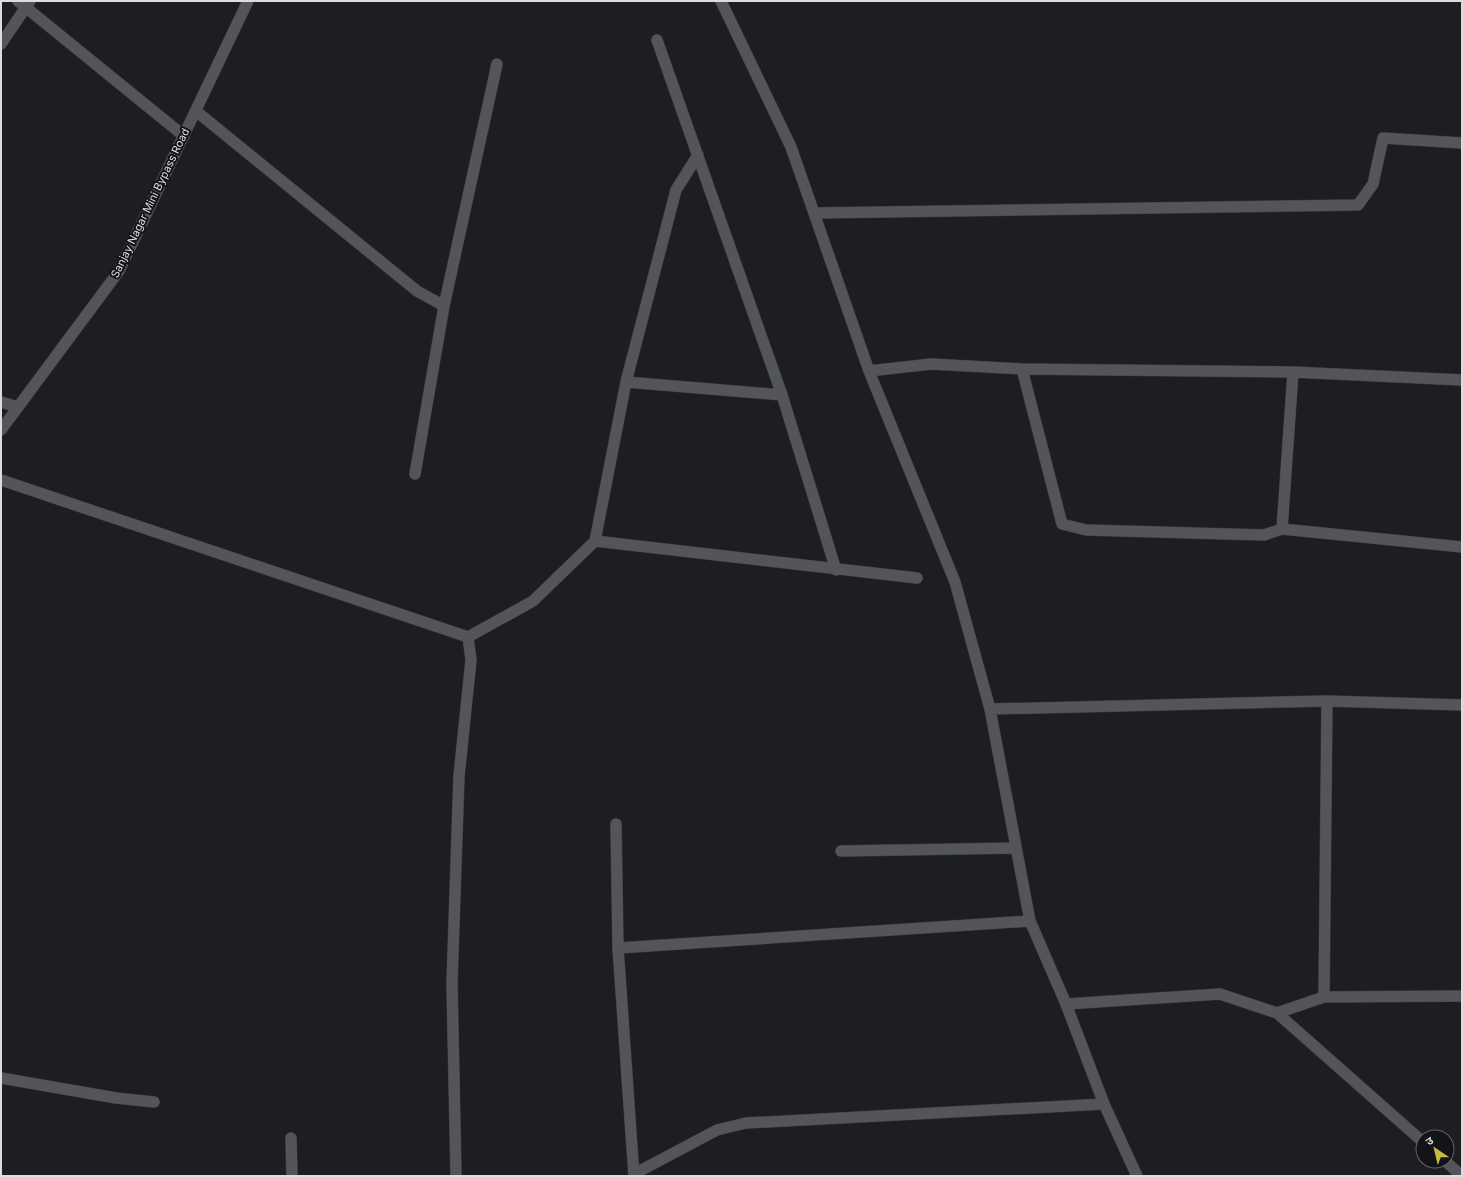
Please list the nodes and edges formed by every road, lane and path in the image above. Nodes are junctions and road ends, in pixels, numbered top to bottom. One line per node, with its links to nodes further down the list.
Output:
1 (248, 1): 7 (street, Sanjay Nagar Mini Bypass Road)
2 (721, 1): 11 (street)
3 (25, 3): 5 (street); 8 (street)
4 (657, 40): 10 (street)
5 (1, 44)
6 (497, 64): 12 (street)
7 (196, 111): 8 (street, Sanjay Nagar Mini Bypass Road); 12 (street)
8 (184, 136): 20 (street, Sanjay Nagar Mini Bypass Road)
9 (1462, 143): 11 (street)
10 (698, 155): 17 (street); 18 (street)
11 (815, 213): 14 (street)
12 (444, 306): 22 (street)
13 (1022, 369): 14 (street); 15 (street); 24 (street)
14 (869, 371): 32 (street)
15 (1293, 372): 16 (street); 24 (street)
16 (1462, 380)
17 (626, 382): 18 (street); 25 (street)
18 (782, 395): 27 (street)
19 (1, 402): 20 (street)
20 (18, 407): 21 (street, Sanjay Nagar Mini Bypass Road)
21 (1, 430)
22 (414, 474)
23 (1, 480): 29 (street)
24 (1282, 529): 26 (street)
25 (595, 541): 27 (street); 29 (street)
26 (1462, 547)
27 (836, 570): 28 (street)
28 (918, 578)
29 (468, 637): 50 (street)
30 (1327, 701): 31 (street); 32 (street); 39 (street)
31 (1462, 705)
32 (990, 709): 34 (street)
33 (616, 824): 37 (street)
34 (1016, 848): 35 (street); 36 (street)
35 (841, 851)
36 (1030, 921): 37 (street); 40 (street)
37 (618, 948): 48 (street)
38 (1462, 996): 39 (street)
39 (1324, 997): 41 (street)
40 (1066, 1004): 41 (street); 44 (street)
41 (1277, 1013): 45 (street)
42 (1, 1078): 43 (street)
43 (154, 1102)
44 (1104, 1104): 48 (street); 51 (street)
45 (1415, 1135)
46 (291, 1138): 49 (street)
47 (1454, 1169): 52 (street)
48 (634, 1175)
49 (292, 1176)
50 (456, 1176)
51 (1137, 1176)
52 (1462, 1176)

